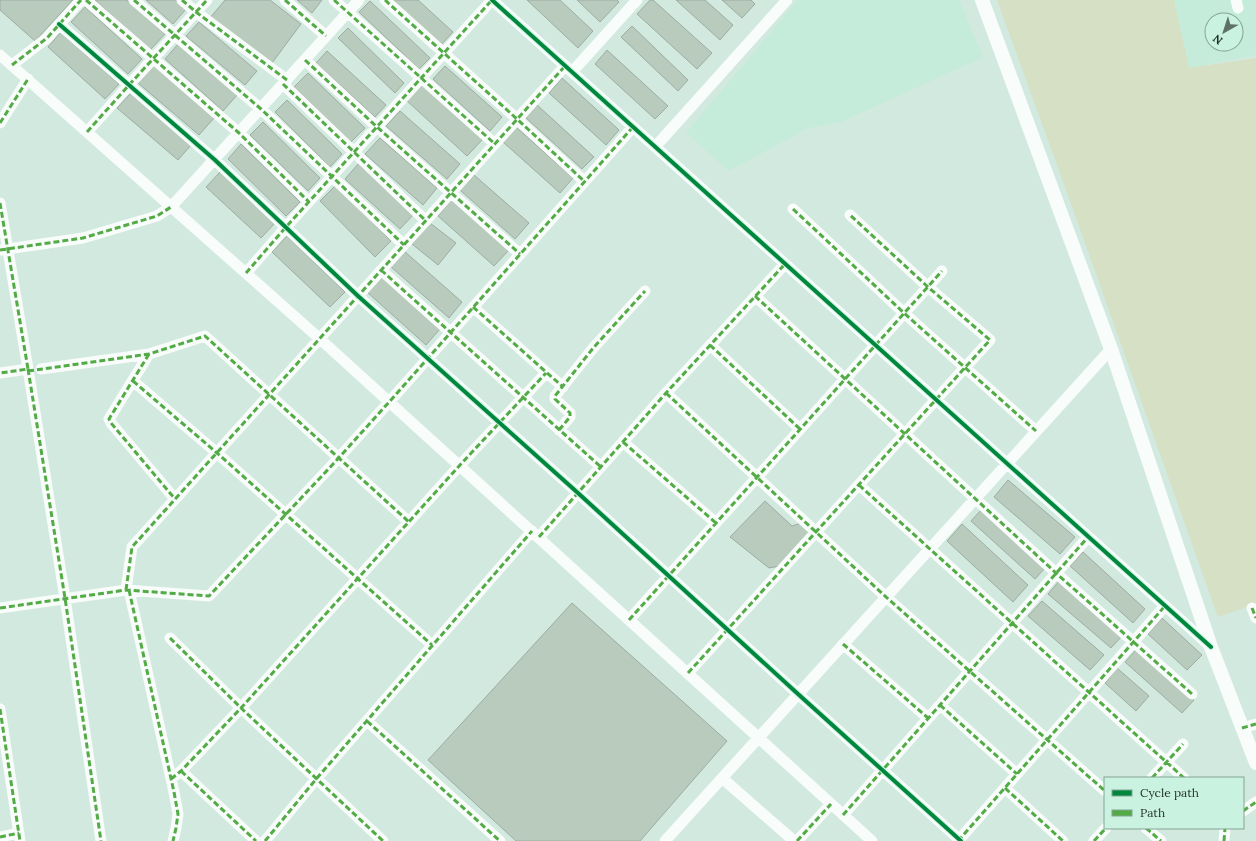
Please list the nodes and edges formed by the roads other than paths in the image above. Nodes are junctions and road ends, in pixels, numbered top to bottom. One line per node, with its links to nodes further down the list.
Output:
1 (81, 0): 16 (street)
2 (86, 0): 21 (street)
3 (134, 0): 17 (street)
4 (182, 0): 14 (street)
5 (207, 0): 14 (street)
6 (285, 0): 18 (street)
7 (334, 0): 15 (street)
8 (359, 0): 15 (street)
9 (385, 0): 19 (street)
10 (637, 0): 24 (street)
11 (787, 0): 37 (street)
12 (982, 0): 67 (main road)
13 (496, 1): 19 (street); 24 (street)
14 (196, 12): 17 (street); 27 (street)
15 (348, 12): 18 (street); 25 (street)
16 (59, 24): 23 (street); 28 (street)
17 (174, 36): 21 (street); 29 (street)
18 (326, 36): 22 (street)
19 (444, 53): 25 (street); 30 (street)
20 (0, 55): 23 (street)
21 (153, 58): 28 (street); 35 (street)
22 (304, 60): 27 (street); 33 (street)
23 (12, 65): 26 (street)
24 (568, 69): 30 (street); 32 (street)
25 (422, 78): 33 (street); 36 (street)
26 (28, 79): 31 (street); 34 (street)
27 (285, 82): 29 (street); 38 (street)
28 (128, 85): 34 (street); 39 (street)
29 (260, 109): 35 (street); 40 (street)
30 (517, 119): 36 (street); 41 (street)
31 (0, 124)
32 (632, 127): 37 (street); 41 (street)
33 (376, 128): 38 (street); 42 (street)
34 (87, 132): 45 (street)
35 (239, 133): 39 (street); 43 (street)
36 (495, 144): 42 (street)
37 (655, 147): 53 (street)
38 (354, 152): 40 (street); 48 (street)
39 (215, 160): 45 (street); 49 (street)
40 (332, 176): 43 (street); 50 (street)
41 (584, 181): 52 (street)
42 (450, 194): 48 (street); 52 (street)
43 (309, 202): 49 (street)
44 (0, 203): 51 (street)
45 (170, 207): 51 (street); 56 (street)
46 (793, 209): 62 (street)
47 (850, 215): 57 (street)
48 (426, 220): 50 (street)
49 (286, 227): 56 (street); 59 (street)
50 (404, 245): 54 (street)
51 (4, 249): 71 (street)
52 (520, 254): 61 (street)
53 (785, 264): 60 (street); 66 (street)
54 (381, 270): 59 (street); 63 (street)
55 (942, 271): 57 (street)
56 (246, 273): 64 (street)
57 (928, 287): 62 (street); 70 (street)
58 (645, 291): 77 (street)
59 (358, 296): 64 (street); 69 (street)
60 (755, 296): 65 (street); 75 (street)
61 (473, 307): 63 (street); 73 (street)
62 (904, 313): 66 (street); 70 (street)
63 (451, 332): 69 (street); 80 (street)
64 (320, 339): 79 (street); 82 (street)
65 (710, 345): 78 (street); 84 (street)
66 (875, 345): 75 (street); 81 (street)
67 (1111, 349): 86 (street); 121 (main road)
68 (149, 354): 72 (street); 76 (street); 79 (street)
69 (428, 358): 82 (street); 83 (street)
70 (964, 368): 81 (street); 86 (street)
71 (28, 369): 74 (street); 111 (street)
72 (41, 369)
73 (546, 373): 77 (street); 80 (street)
74 (0, 374)
75 (845, 379): 84 (street); 87 (street)
76 (133, 381): 89 (street); 98 (street)
77 (563, 387): 85 (street)
78 (666, 393): 88 (street); 94 (street)
79 (269, 395): 89 (street); 90 (street)
80 (523, 396): 83 (street); 85 (street)
81 (936, 400): 87 (street); 91 (street)
82 (390, 401): 90 (street); 92 (street)
83 (499, 422): 92 (street); 96 (street)
84 (800, 429): 94 (street)
85 (559, 430): 93 (street)
86 (1036, 431): 91 (street)
87 (905, 434): 95 (street); 97 (street)
88 (623, 442): 93 (street); 101 (street)
89 (217, 453): 98 (street); 99 (street)
90 (339, 458): 99 (street); 100 (street)
91 (1007, 464): 97 (street); 104 (street)
92 (460, 465): 100 (street); 103 (street)
93 (601, 467): 96 (street)
94 (757, 477): 101 (street); 102 (street)
95 (859, 485): 102 (street); 105 (street)
96 (578, 493): 103 (street); 107 (street)
97 (975, 499): 105 (street); 106 (street)
98 (175, 500): 109 (street)
99 (286, 515): 108 (street); 109 (street)
100 (409, 522): 108 (street)
101 (716, 523): 107 (street)
102 (816, 532): 110 (street); 116 (street)
103 (535, 534): 114 (street); 120 (street)
104 (1088, 537): 106 (street); 112 (street)
105 (929, 549): 110 (street); 115 (street)
106 (1056, 573): 115 (street); 118 (street)
107 (668, 576): 114 (street); 116 (street)
108 (357, 579): 120 (street); 129 (street)
109 (127, 590): 111 (street); 146 (street)
110 (886, 597): 119 (street); 122 (street)
111 (65, 598): 113 (street); 158 (street)
112 (1165, 606): 118 (street); 121 (street)
113 (0, 608)
114 (629, 620): 123 (street)
115 (1012, 623): 122 (street); 124 (street)
116 (727, 630): 123 (street); 125 (street)
117 (170, 638): 129 (street)
118 (1134, 641): 124 (street); 126 (street)
119 (843, 644): 125 (street); 130 (street)
120 (432, 645): 131 (street)
121 (1211, 647): 133 (main road)
122 (970, 671): 127 (street); 135 (street)
123 (688, 673): 134 (street)
124 (1089, 692): 135 (street); 137 (street)
125 (798, 694): 134 (street); 139 (street)
126 (1192, 694)
127 (940, 705): 130 (street); 141 (street)
128 (0, 708): 157 (street)
129 (241, 708): 140 (street); 144 (street)
130 (928, 718): 139 (street)
131 (367, 721): 144 (street); 163 (street)
132 (1256, 724): 133 (street)
133 (1242, 728): 138 (main road)
134 (758, 738): 145 (street); 150 (street)
135 (1047, 740): 141 (street); 148 (street)
136 (1183, 744): 137 (street)
137 (1167, 762): 142 (street); 143 (street)
138 (1256, 763)
139 (882, 770): 152 (street); 167 (street)
140 (181, 772): 146 (street); 160 (street)
141 (1017, 774): 147 (street)
142 (1153, 777)
143 (1183, 777)
144 (317, 778): 161 (street); 162 (street)
145 (722, 778): 164 (street); 165 (street)
146 (171, 780): 159 (street)
147 (1004, 788): 167 (street); 168 (street)
148 (1104, 790)
149 (1256, 802): 151 (street)
150 (831, 804): 152 (street); 165 (street)
151 (1244, 810)
152 (843, 815): 166 (street)
153 (1105, 829): 169 (street)
154 (1147, 829): 170 (street)
155 (1225, 829): 171 (street)
156 (0, 837): 157 (street)
157 (19, 837)
158 (101, 841)
159 (173, 841)
160 (256, 841)
161 (265, 841)
162 (383, 841)
163 (500, 841)
164 (665, 841)
165 (795, 841)
166 (872, 841)
167 (960, 841)
168 (1063, 841)
169 (1094, 841)
170 (1161, 841)
171 (1224, 841)

